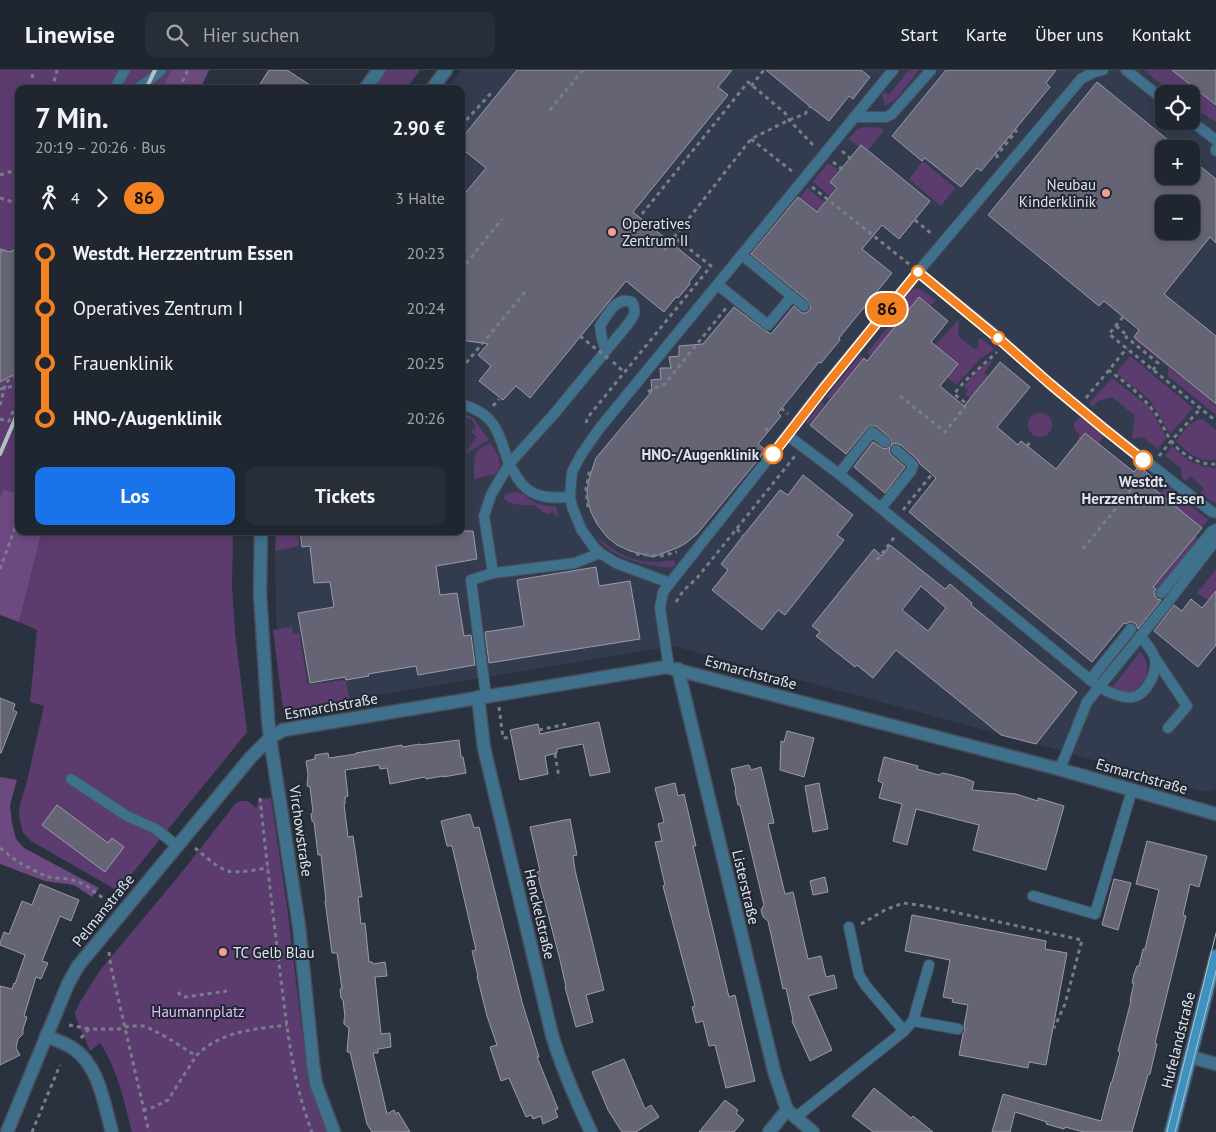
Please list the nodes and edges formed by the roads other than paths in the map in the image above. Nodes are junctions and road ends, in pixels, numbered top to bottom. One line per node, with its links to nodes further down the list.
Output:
1 (125, 70): 9 (lane)
2 (160, 70): 10 (lane)
3 (379, 70): 11 (street)
4 (446, 70): 12 (street)
5 (893, 70): 14 (lane)
6 (931, 70): 14 (lane)
7 (1103, 70): 19 (lane)
8 (1126, 70): 13 (lane)
9 (116, 85)
10 (142, 85)
11 (368, 85)
12 (435, 85)
13 (1155, 93)
14 (854, 118): 18 (lane)
15 (1200, 128): 16 (lane)
16 (1214, 138): 17 (lane)
17 (1216, 150)
18 (742, 255): 20 (lane); 21 (lane)
19 (918, 272): 25 (lane); 32 (lane)
20 (718, 284): 21 (lane); 30 (lane)
21 (792, 296): 22 (lane)
22 (804, 306)
23 (608, 356): 23 (lane); 28 (lane)
24 (465, 407): 28 (lane)
25 (787, 436): 29 (lane); 38 (lane)
26 (885, 442): 29 (lane)
27 (896, 450): 31 (lane)
28 (509, 464): 30 (lane); 37 (lane)
29 (839, 474): 31 (lane)
30 (570, 497): 36 (lane)
31 (881, 508): 44 (lane)
32 (1216, 513)
33 (1216, 529): 39 (lane)
34 (261, 535): 48 (street, Virchowstraße)
35 (1216, 540): 41 (lane)
36 (600, 553): 37 (lane); 38 (lane)
37 (493, 573): 46 (lane)
38 (670, 582): 43 (lane)
39 (1161, 594)
40 (1132, 629): 44 (lane)
41 (1140, 637): 42 (lane); 45 (lane)
42 (1155, 658): 45 (lane); 47 (lane)
43 (674, 669): 46 (street, Esmarchstraße); 49 (street, Esmarchstraße); 64 (street, Listerstraße)
44 (1090, 680): 45 (lane)
45 (1099, 687): 49 (lane)
46 (482, 697): 48 (street, Esmarchstraße); 68 (street, Henckelstraße)
47 (1168, 728)
48 (270, 738): 53 (street, Pelmanstraße); 67 (street, Virchowstraße)
49 (1059, 769): 51 (street, Esmarchstraße)
50 (71, 779): 53 (lane)
51 (1132, 790): 52 (street, Esmarchstraße); 54 (lane)
52 (1216, 814)
53 (177, 846): 61 (street, Pelmanstraße)
54 (1033, 896)
55 (849, 927): 60 (lane)
56 (1216, 956): 62 (main road, Hufelandstraße)
57 (928, 965): 58 (lane)
58 (913, 1021): 59 (lane); 60 (lane)
59 (958, 1029)
60 (904, 1031): 64 (lane)
61 (46, 1036): 65 (street, Pelmanstraße); 66 (street)
62 (1191, 1057): 63 (street); 71 (main road, Hufelandstraße)
63 (1216, 1064)
64 (791, 1114): 69 (street); 70 (street)
65 (7, 1132)
66 (112, 1132)
67 (334, 1132)
68 (591, 1132)
69 (769, 1132)
70 (813, 1132)
71 (1171, 1132)

